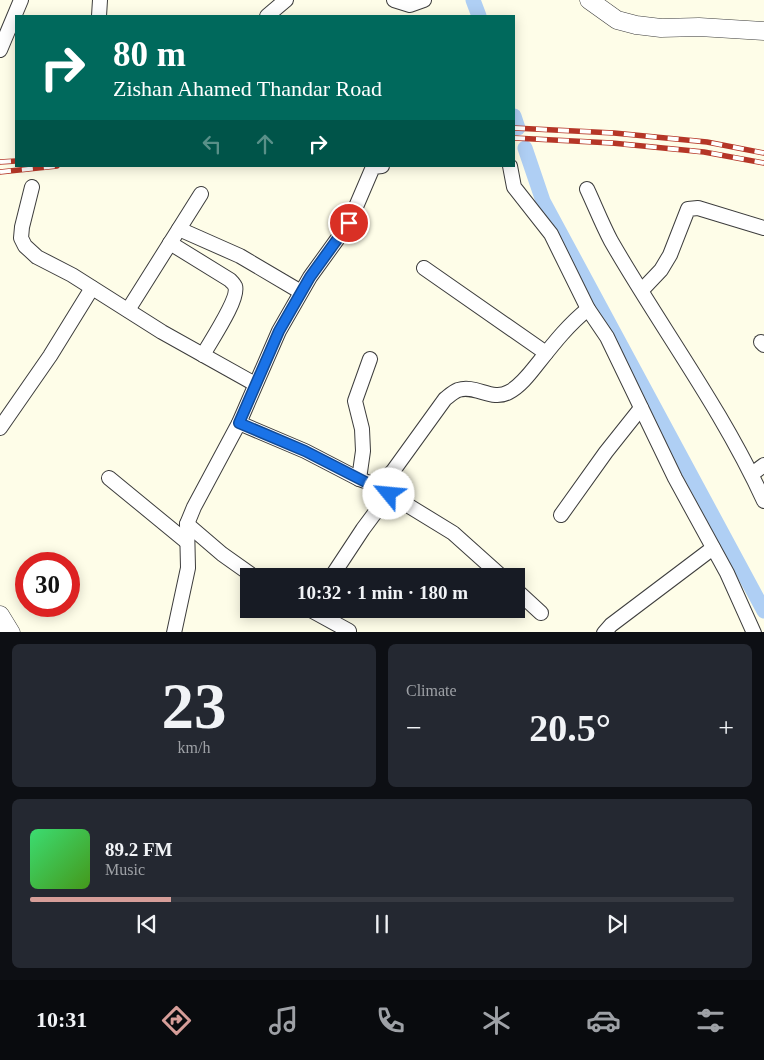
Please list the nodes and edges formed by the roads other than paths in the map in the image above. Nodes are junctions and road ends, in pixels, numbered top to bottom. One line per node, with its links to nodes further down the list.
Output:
1 (21, 0): 10 (street)
2 (100, 0): 7 (street)
3 (286, 0): 8 (street)
4 (394, 0): 5 (street)
5 (424, 0)
6 (589, 0): 9 (street)
7 (99, 15)
8 (268, 15)
9 (764, 31)
10 (0, 50)
11 (377, 167): 22 (street)
12 (510, 167): 23 (street)
13 (32, 187): 20 (street)
14 (586, 189): 21 (street)
15 (201, 194): 17 (street)
16 (764, 228): 21 (street)
17 (178, 230): 18 (street); 22 (street)
18 (170, 243): 24 (street); 26 (street)
19 (424, 268): 25 (street)
20 (92, 288): 24 (street); 31 (street)
21 (642, 290): 33 (street)
22 (301, 292): 28 (street)
23 (588, 309): 25 (street); 29 (street)
24 (128, 310): 26 (street)
25 (546, 353): 36 (street)
26 (204, 355): 28 (street)
27 (370, 359): 35 (street)
28 (255, 384): 30 (street)
29 (641, 408): 39 (street); 42 (street)
30 (239, 423): 35 (street); 40 (street)
31 (0, 428)
32 (764, 465): 33 (street)
33 (752, 474): 38 (street)
34 (109, 478): 41 (street)
35 (359, 479): 36 (street)
36 (373, 484): 37 (street)
37 (389, 494): 44 (street); 45 (street)
38 (764, 501)
39 (561, 515)
40 (187, 524): 41 (street); 43 (street)
41 (187, 542): 52 (street)
42 (714, 548): 53 (street); 54 (street)
43 (242, 568)
44 (337, 568)
45 (492, 568)
46 (525, 598): 47 (street)
47 (541, 613)
48 (0, 615): 51 (street)
49 (326, 618): 50 (street)
50 (349, 631)
51 (11, 632)
52 (174, 632)
53 (604, 632)
54 (754, 632)

